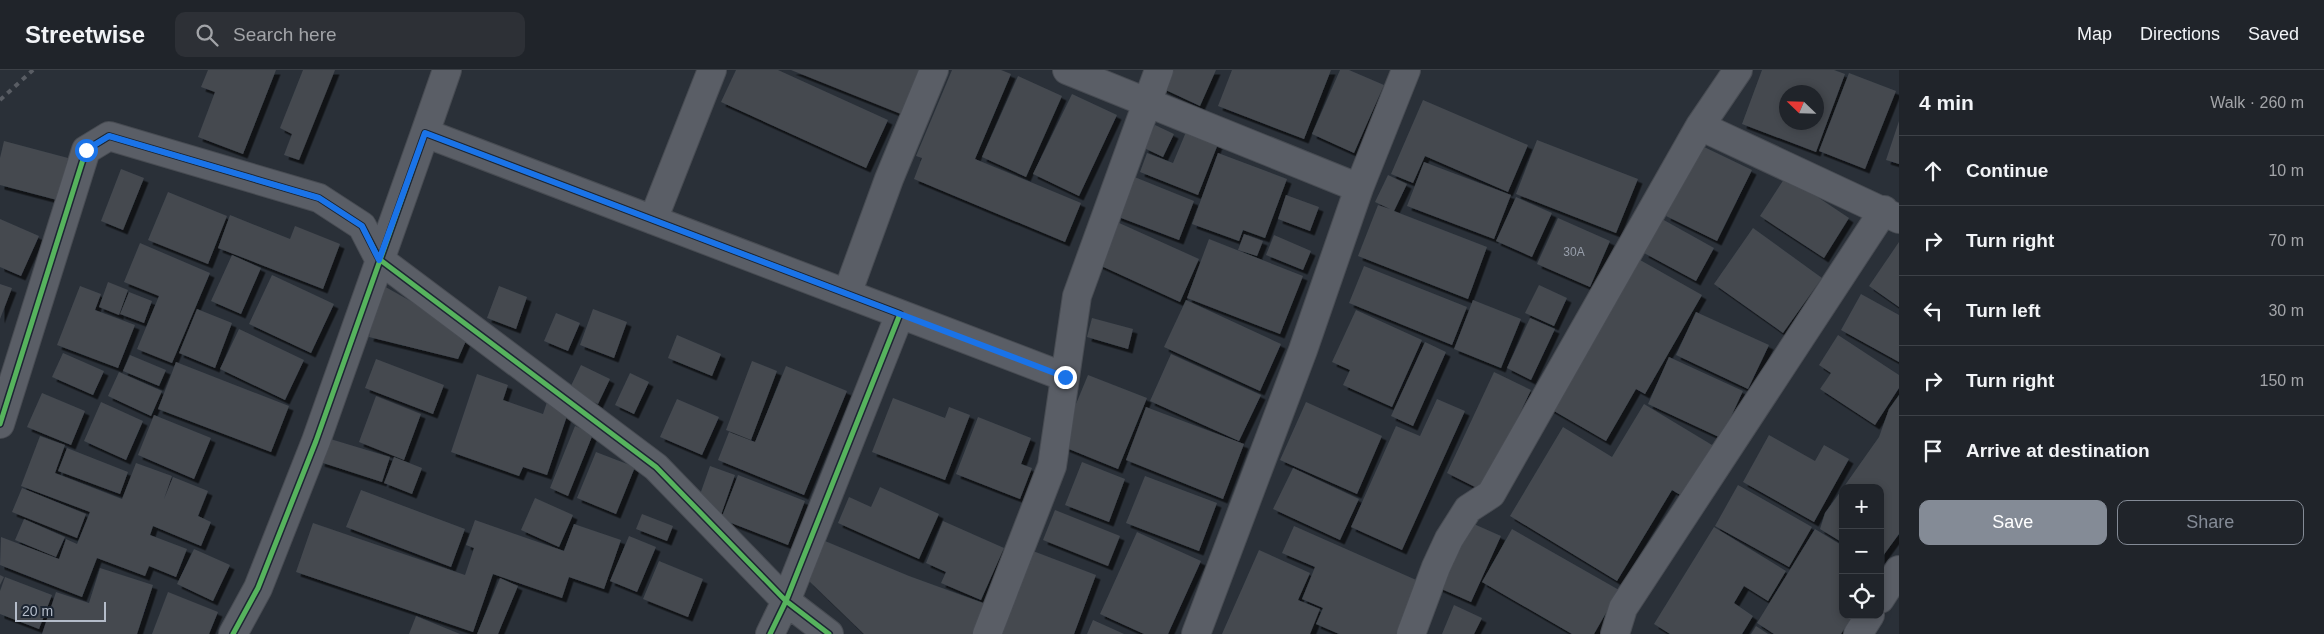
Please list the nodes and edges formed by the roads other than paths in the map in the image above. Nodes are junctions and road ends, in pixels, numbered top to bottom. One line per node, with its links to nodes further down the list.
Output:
1 (447, 70): 10 (street)
2 (712, 70): 13 (street)
3 (934, 70): 15 (street)
4 (1066, 70): 8 (street)
5 (1160, 70): 8 (street)
6 (1406, 70): 11 (street)
7 (1738, 70): 9 (street)
8 (1148, 104): 11 (street); 17 (street)
9 (1700, 126): 12 (street); 28 (street)
10 (425, 133): 13 (street); 14 (street)
11 (1360, 188): 27 (street)
12 (1891, 214): 29 (street)
13 (652, 220): 15 (street)
14 (379, 260): 18 (street); 21 (street); 23 (street)
15 (847, 294): 16 (street)
16 (900, 314): 17 (street); 21 (street)
17 (1065, 377): 26 (street)
18 (0, 424)
19 (1899, 570): 20 (street)
20 (1884, 593)
21 (786, 601): 24 (street); 25 (street)
22 (1867, 619): 30 (street)
23 (233, 634)
24 (770, 634)
25 (829, 634)
26 (987, 634)
27 (1196, 634)
28 (1411, 634)
29 (1615, 634)
30 (1858, 634)

